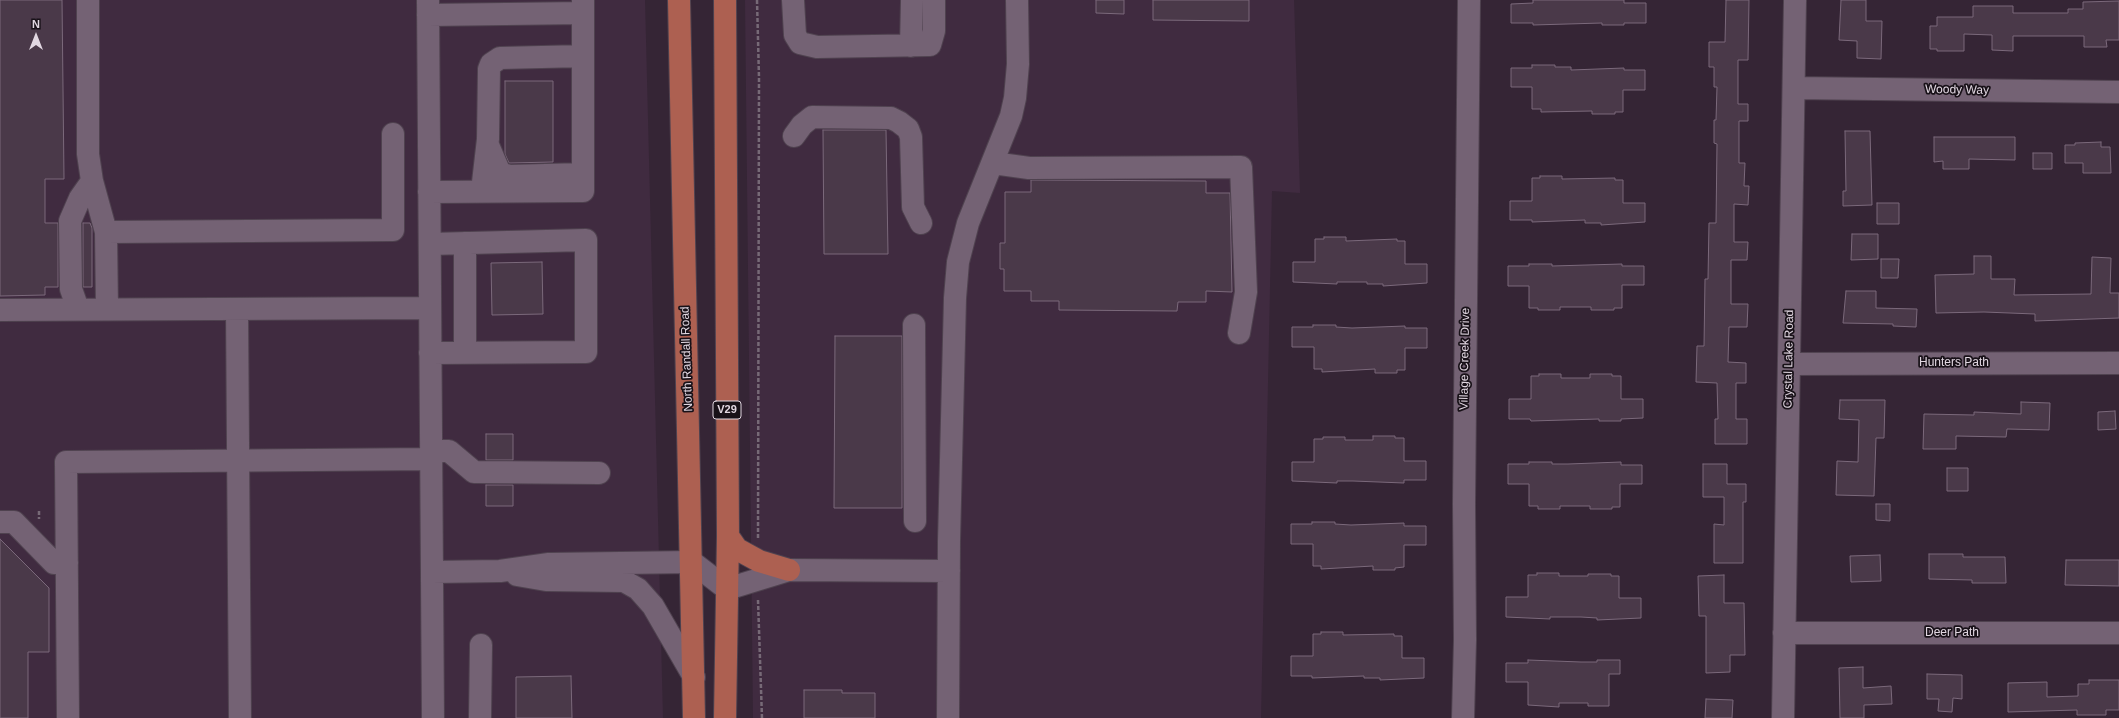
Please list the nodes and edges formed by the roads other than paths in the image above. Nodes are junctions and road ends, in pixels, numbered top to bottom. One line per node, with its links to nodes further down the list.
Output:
1 (88, 0): 22 (street)
2 (679, 0): 46 (main road, North Randall Road)
3 (725, 0): 45 (main road, V29)
4 (793, 0): 13 (street)
5 (912, 0): 13 (street)
6 (934, 0): 13 (street)
7 (1017, 0): 20 (street)
8 (1469, 0): 65 (street, Village Creek Drive)
9 (1796, 0): 15 (street, Crystal Lake Road)
10 (428, 7): 11 (street); 24 (street)
11 (489, 7): 12 (street)
12 (583, 7): 14 (street)
13 (911, 46)
14 (583, 56): 19 (street); 21 (street)
15 (1794, 88): 16 (street, Woody Way); 39 (street, Crystal Lake Road)
16 (2119, 92)
17 (393, 134): 26 (street)
18 (794, 136): 25 (street)
19 (488, 144): 21 (street); 23 (street)
20 (993, 163): 35 (street); 51 (street)
21 (583, 174): 23 (street)
22 (92, 181): 26 (street); 30 (street)
23 (482, 191): 24 (street)
24 (429, 192): 28 (street)
25 (921, 223)
26 (106, 232): 31 (street)
27 (465, 243): 28 (street); 36 (street); 36 (street)
28 (430, 244): 29 (street)
29 (430, 308): 32 (street); 37 (street)
30 (78, 309): 31 (street); 33 (street)
31 (107, 309): 32 (street)
32 (237, 309): 41 (street)
33 (0, 310)
34 (914, 324): 43 (street)
35 (1239, 334)
36 (465, 352): 37 (street)
37 (430, 353): 40 (street)
38 (2119, 363): 39 (street, Hunters Path)
39 (1789, 364): 54 (street, Crystal Lake Road)
40 (432, 455): 41 (street); 42 (street); 52 (street)
41 (238, 461): 47 (street); 59 (street)
42 (599, 473)
43 (915, 521)
44 (0, 522): 47 (street)
45 (728, 536): 48 (main road); 53 (main road, V29)
46 (692, 562): 50 (street); 53 (street); 57 (main road, North Randall Road)
47 (67, 563): 58 (street)
48 (758, 570): 49 (main road); 53 (street)
49 (789, 570): 51 (street)
50 (500, 571): 52 (street); 57 (street)
51 (949, 571): 64 (street)
52 (432, 572): 60 (street)
53 (727, 589): 63 (main road, V29)
54 (1784, 633): 55 (street, Deer Path); 66 (street, Crystal Lake Road)
55 (2119, 633)
56 (481, 645): 61 (street)
57 (694, 677): 62 (main road, North Randall Road)
58 (68, 718)
59 (240, 718)
60 (432, 718)
61 (480, 718)
62 (694, 718)
63 (725, 718)
64 (948, 718)
65 (1463, 718)
66 (1783, 718)

